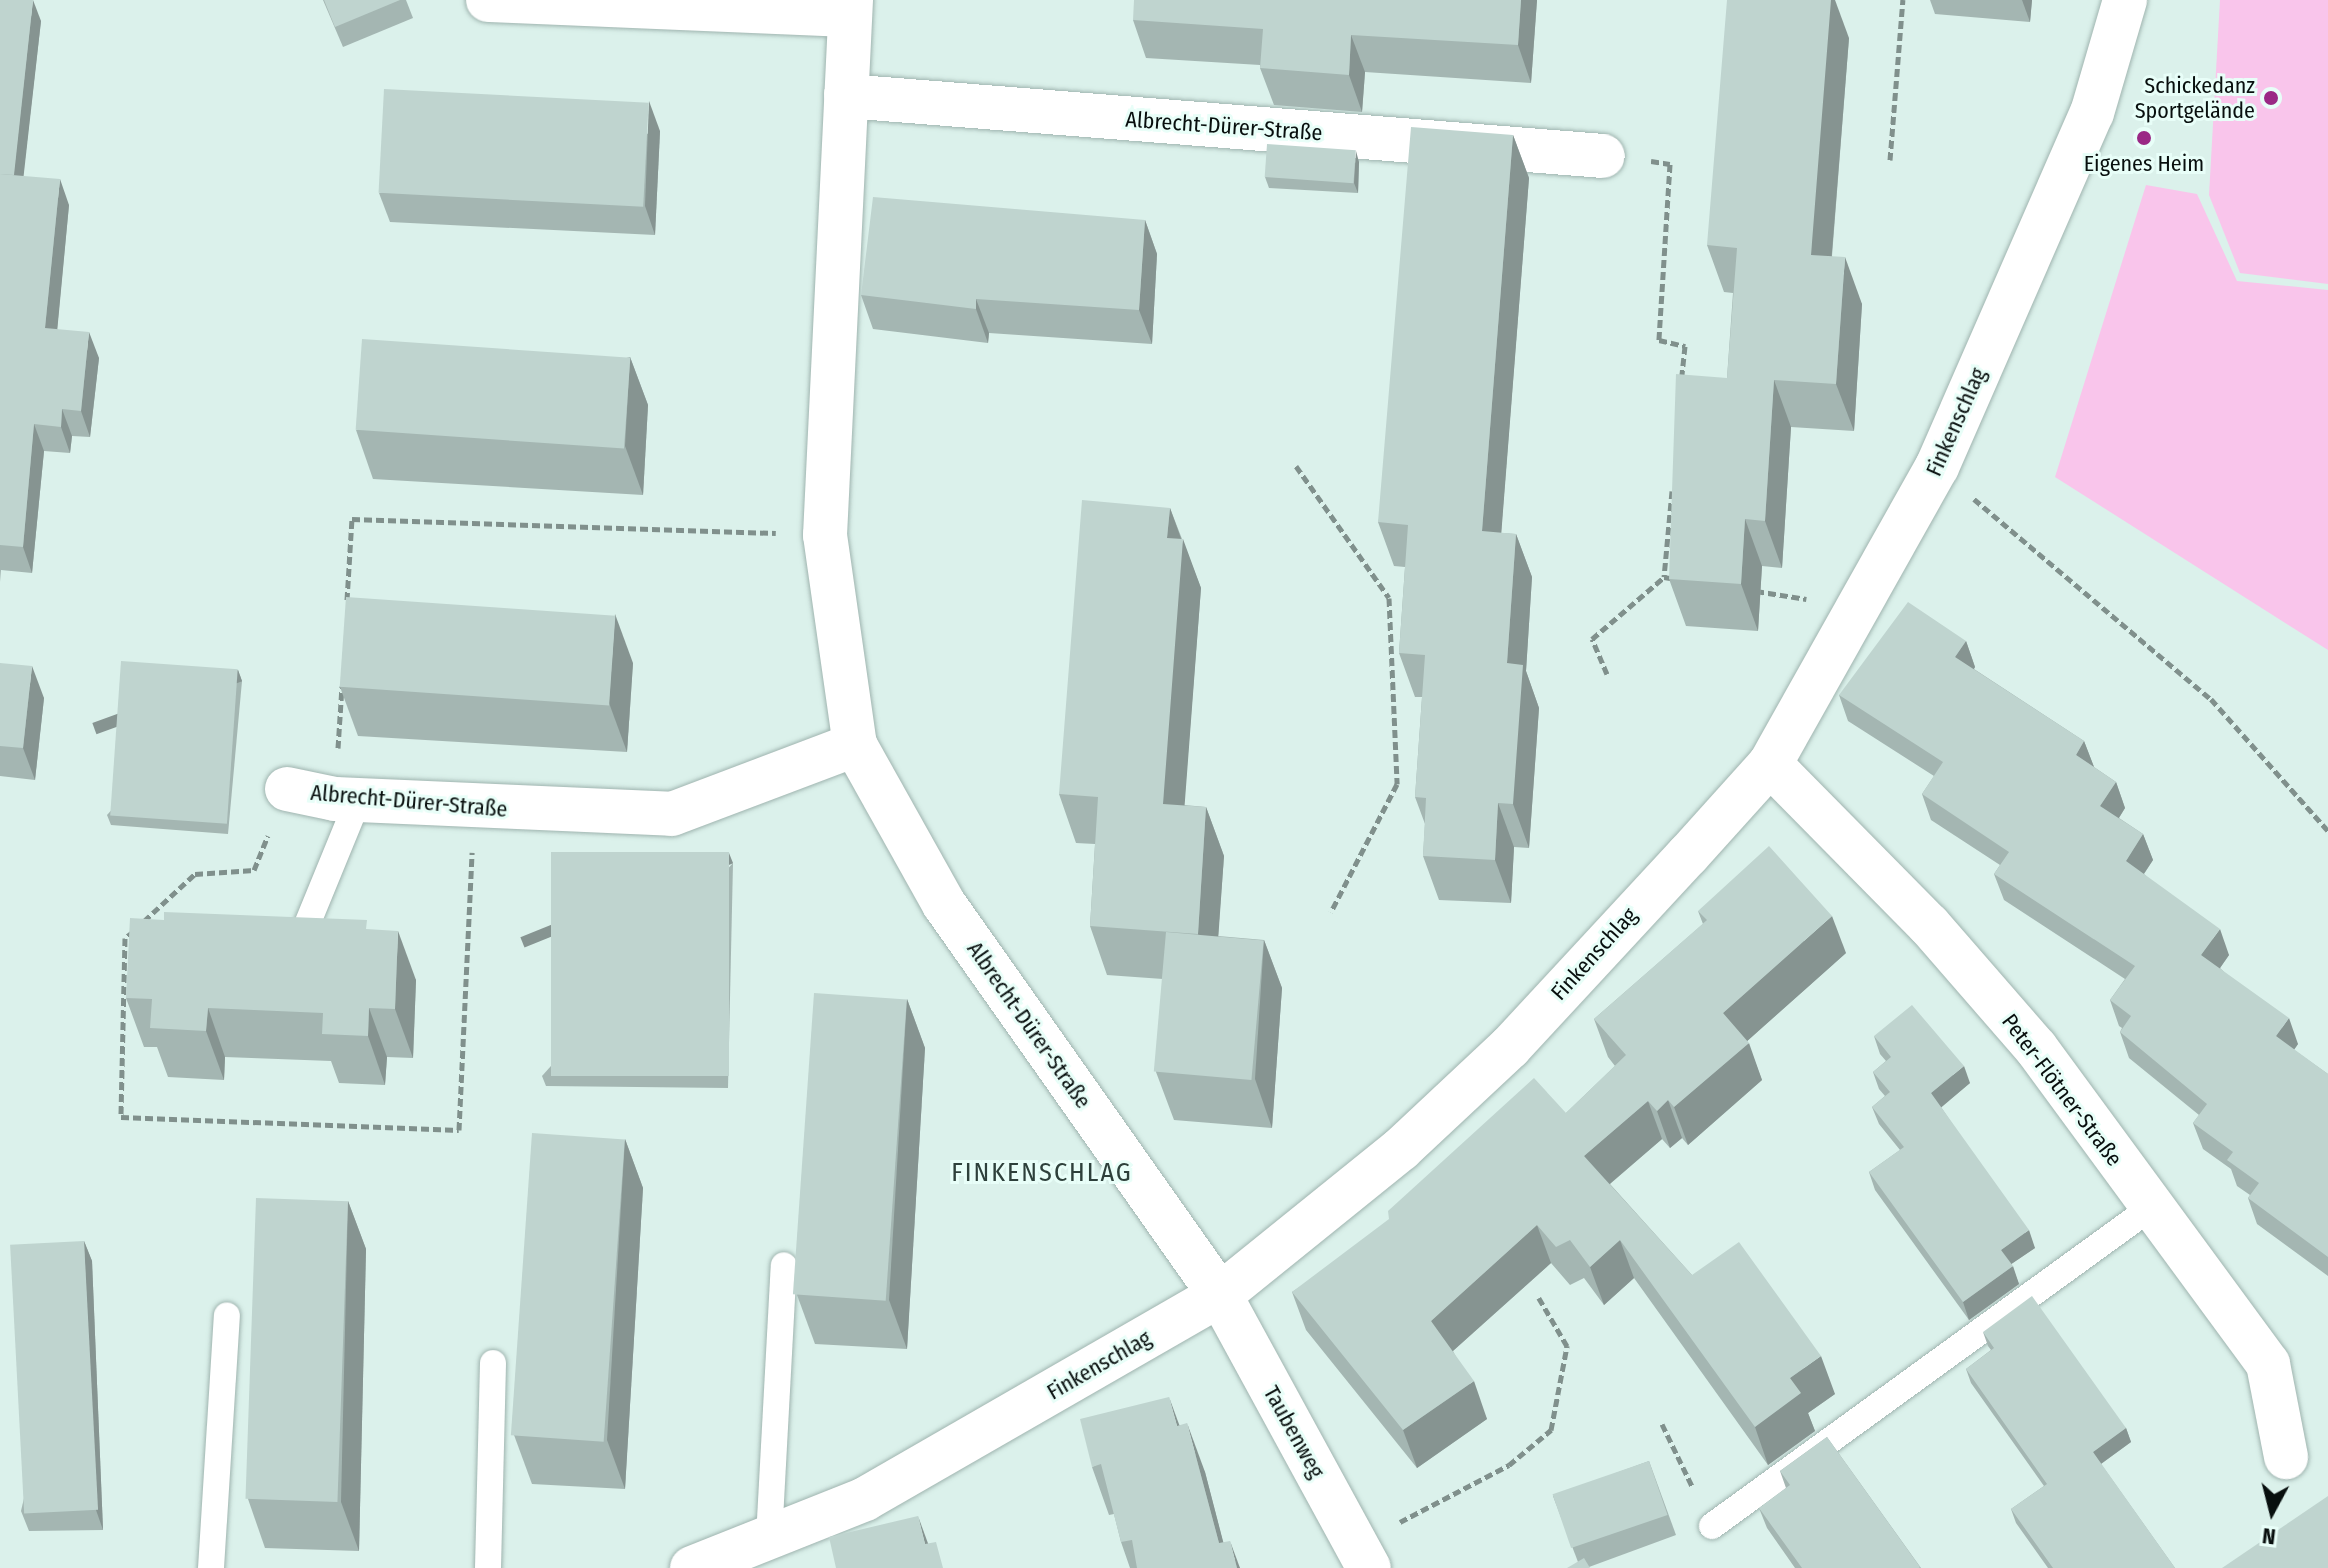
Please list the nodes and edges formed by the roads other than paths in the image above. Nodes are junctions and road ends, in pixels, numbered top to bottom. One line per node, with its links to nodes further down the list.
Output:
1 (488, 0): 3 (street)
2 (2125, 0): 7 (street, Finkenschlag)
3 (850, 8): 4 (street, Albrecht-Dürer-Straße)
4 (846, 96): 5 (street, Albrecht-Dürer-Straße); 6 (street, Albrecht-Dürer-Straße)
5 (1603, 156)
6 (855, 745): 9 (street, Albrecht-Dürer-Straße); 13 (street, Albrecht-Dürer-Straße)
7 (1770, 764): 11 (street, Peter-Flötner-Straße); 13 (street, Finkenschlag)
8 (287, 789): 9 (street, Albrecht-Dürer-Straße)
9 (346, 800): 10 (lane)
10 (295, 954)
11 (2149, 1209): 16 (street, Peter-Flötner-Straße); 17 (lane)
12 (784, 1265): 18 (lane)
13 (1220, 1295): 18 (street, Finkenschlag); 19 (street, Taubenweg)
14 (227, 1316): 20 (lane)
15 (493, 1363): 21 (lane)
16 (2286, 1457)
17 (1712, 1526)
18 (769, 1538): 22 (street, Finkenschlag)
19 (1362, 1556)
20 (211, 1568)
21 (488, 1568)
22 (692, 1568)

